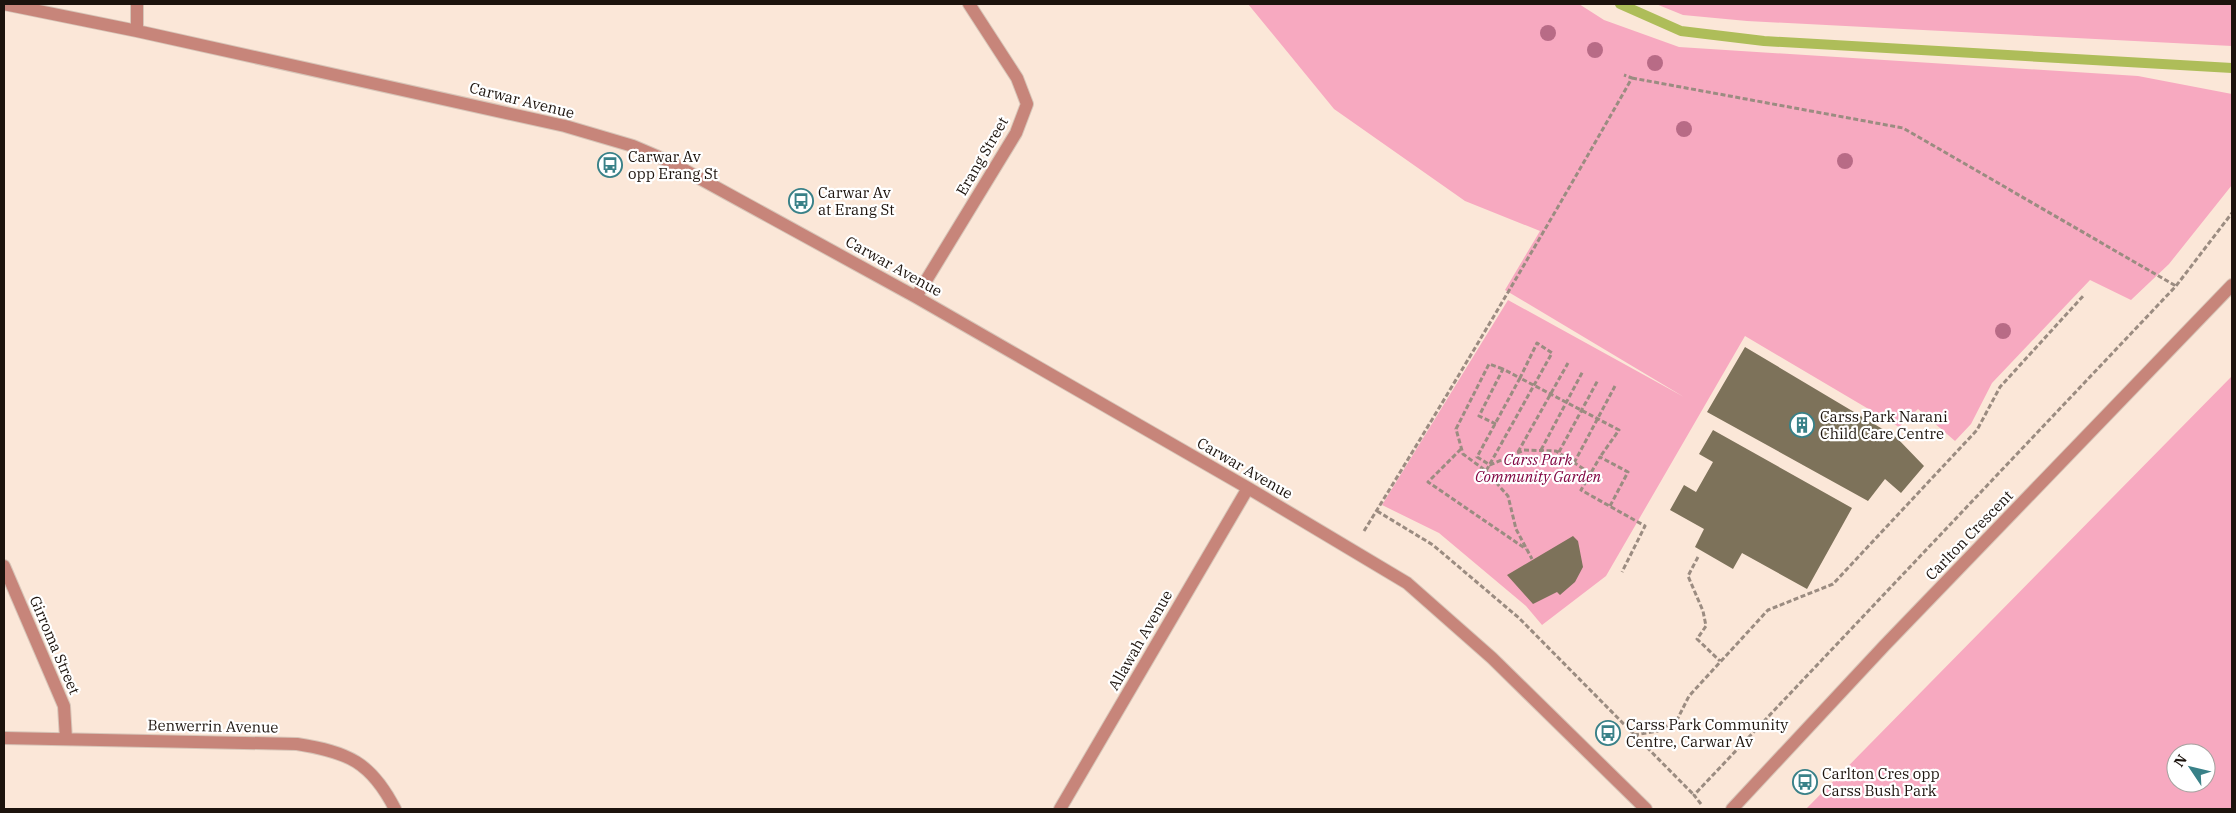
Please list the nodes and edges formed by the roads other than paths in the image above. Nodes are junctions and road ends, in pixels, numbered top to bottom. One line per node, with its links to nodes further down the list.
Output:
1 (4, 4): 4 (street, Carwar Avenue)
2 (137, 4): 4 (street)
3 (969, 4): 6 (street, Erang Street)
4 (137, 31): 6 (street, Carwar Avenue)
5 (2232, 285): 14 (street, Carlton Crescent)
6 (916, 296): 7 (street, Carwar Avenue)
7 (1248, 488): 12 (street, Allawah Avenue); 13 (street, Carwar Avenue)
8 (4, 566): 10 (street, Girroma Street)
9 (4, 738): 10 (street, Benwerrin Avenue)
10 (66, 739): 11 (street, Benwerrin Avenue)
11 (395, 809)
12 (1060, 809)
13 (1646, 809)
14 (1732, 809)

